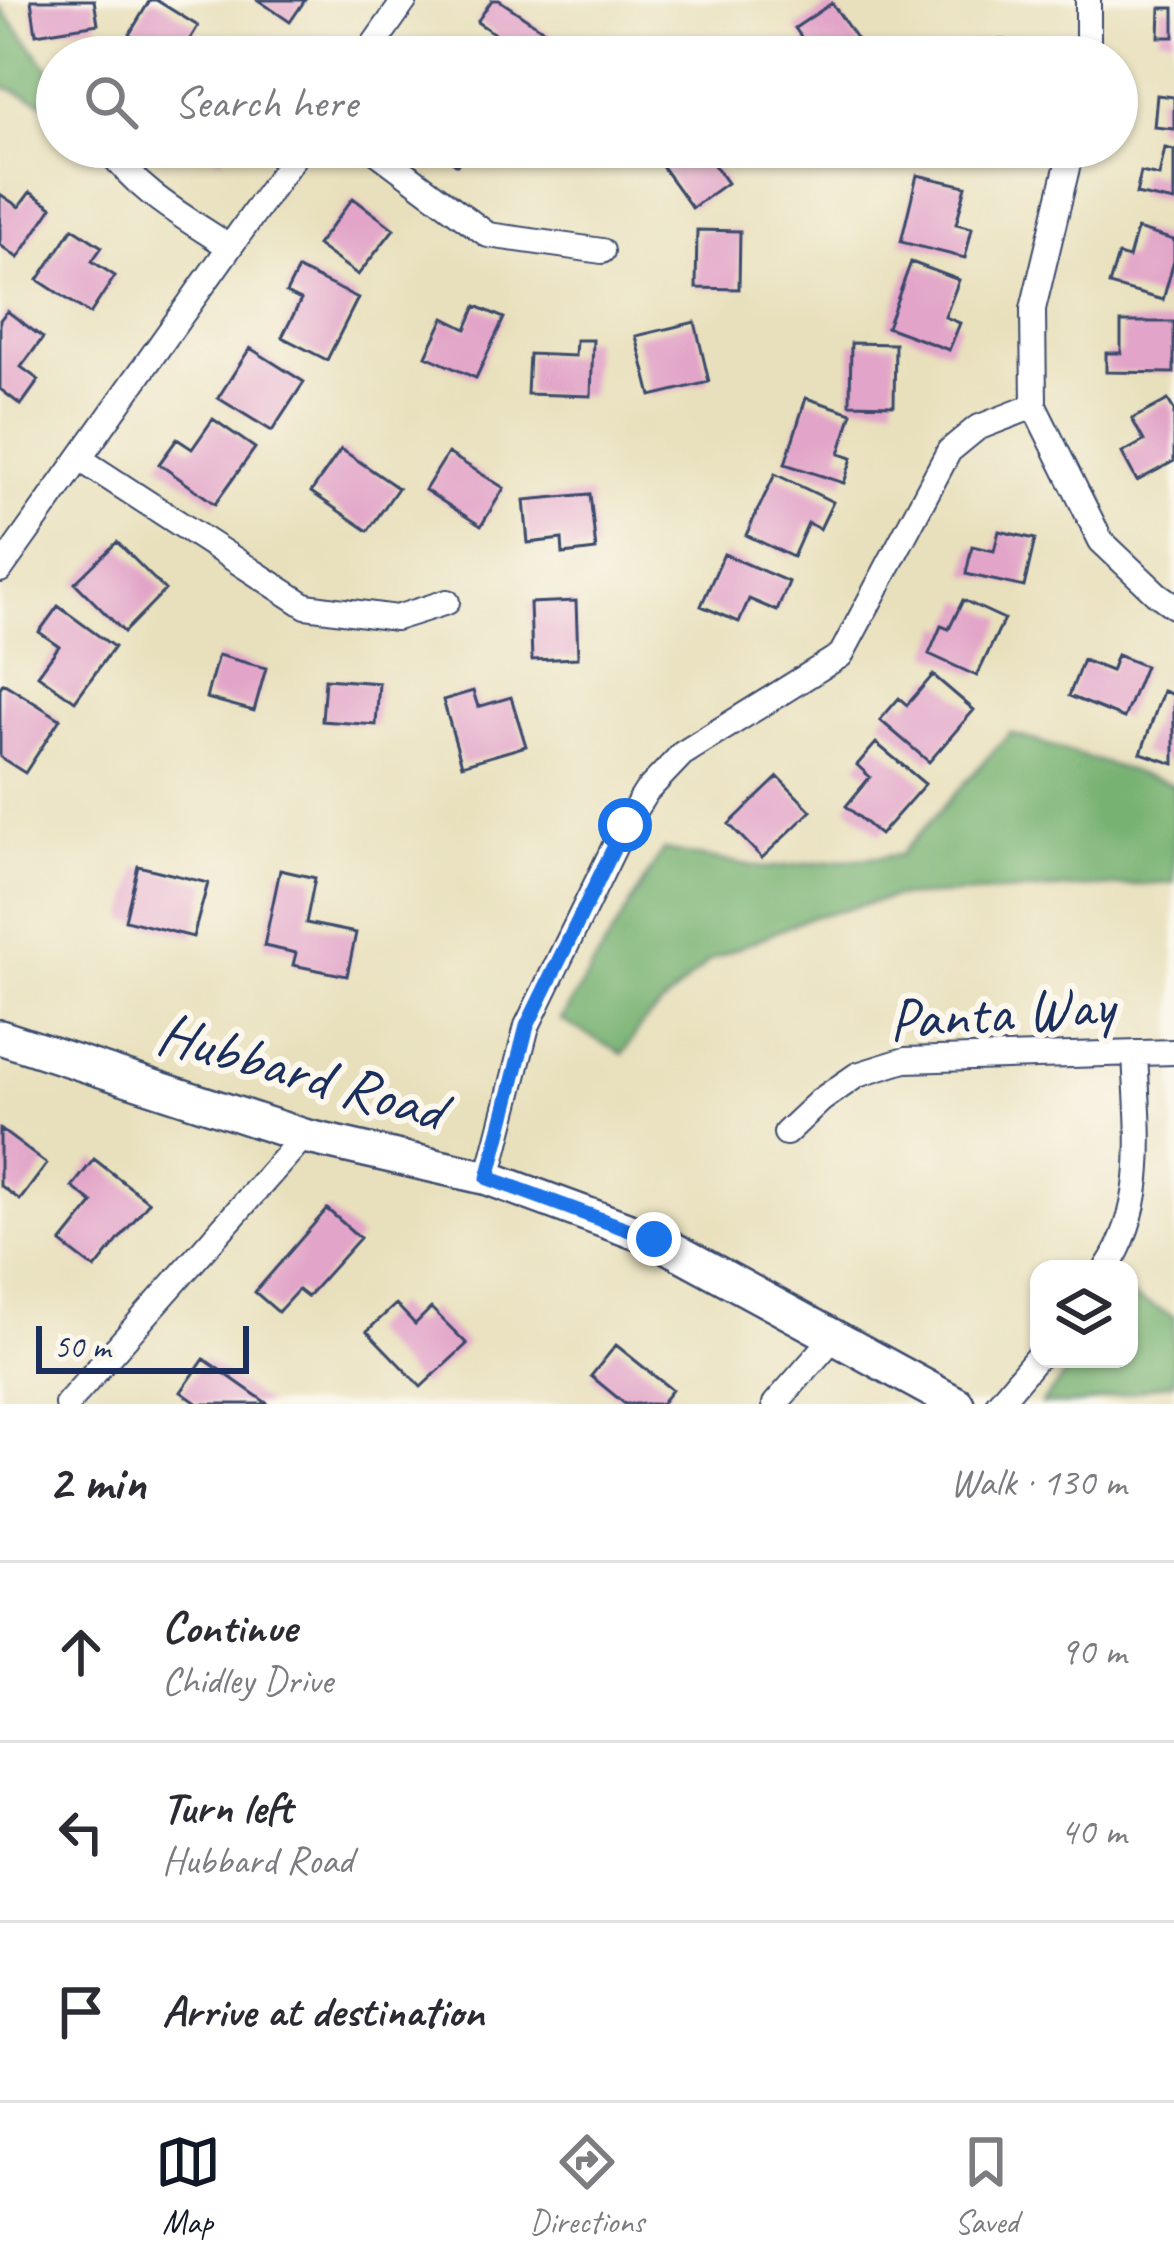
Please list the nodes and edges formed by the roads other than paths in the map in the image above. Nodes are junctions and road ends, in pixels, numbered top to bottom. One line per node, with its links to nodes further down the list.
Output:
1 (405, 0): 3 (street)
2 (1088, 0): 4 (street)
3 (380, 36)
4 (1088, 36)
5 (121, 168): 9 (street)
6 (286, 168): 9 (street)
7 (398, 168): 10 (street)
8 (1067, 168): 11 (street)
9 (228, 246): 12 (street)
10 (602, 250)
11 (1034, 406): 15 (street); 21 (street)
12 (80, 459): 13 (street); 14 (street)
13 (0, 569)
14 (447, 602)
15 (1174, 606)
16 (0, 1037): 20 (main road, Hubbard Road)
17 (1174, 1052): 18 (street, Panta Way)
18 (1136, 1053): 19 (street, Panta Way); 22 (street)
19 (786, 1133)
20 (304, 1136): 21 (main road, Hubbard Road); 25 (street)
21 (488, 1178): 23 (main road, Hubbard Road)
22 (1111, 1260)
23 (834, 1336): 26 (street); 27 (main road, Hubbard Road)
24 (1030, 1366): 28 (street)
25 (67, 1404)
26 (775, 1404)
27 (957, 1404)
28 (998, 1404)

